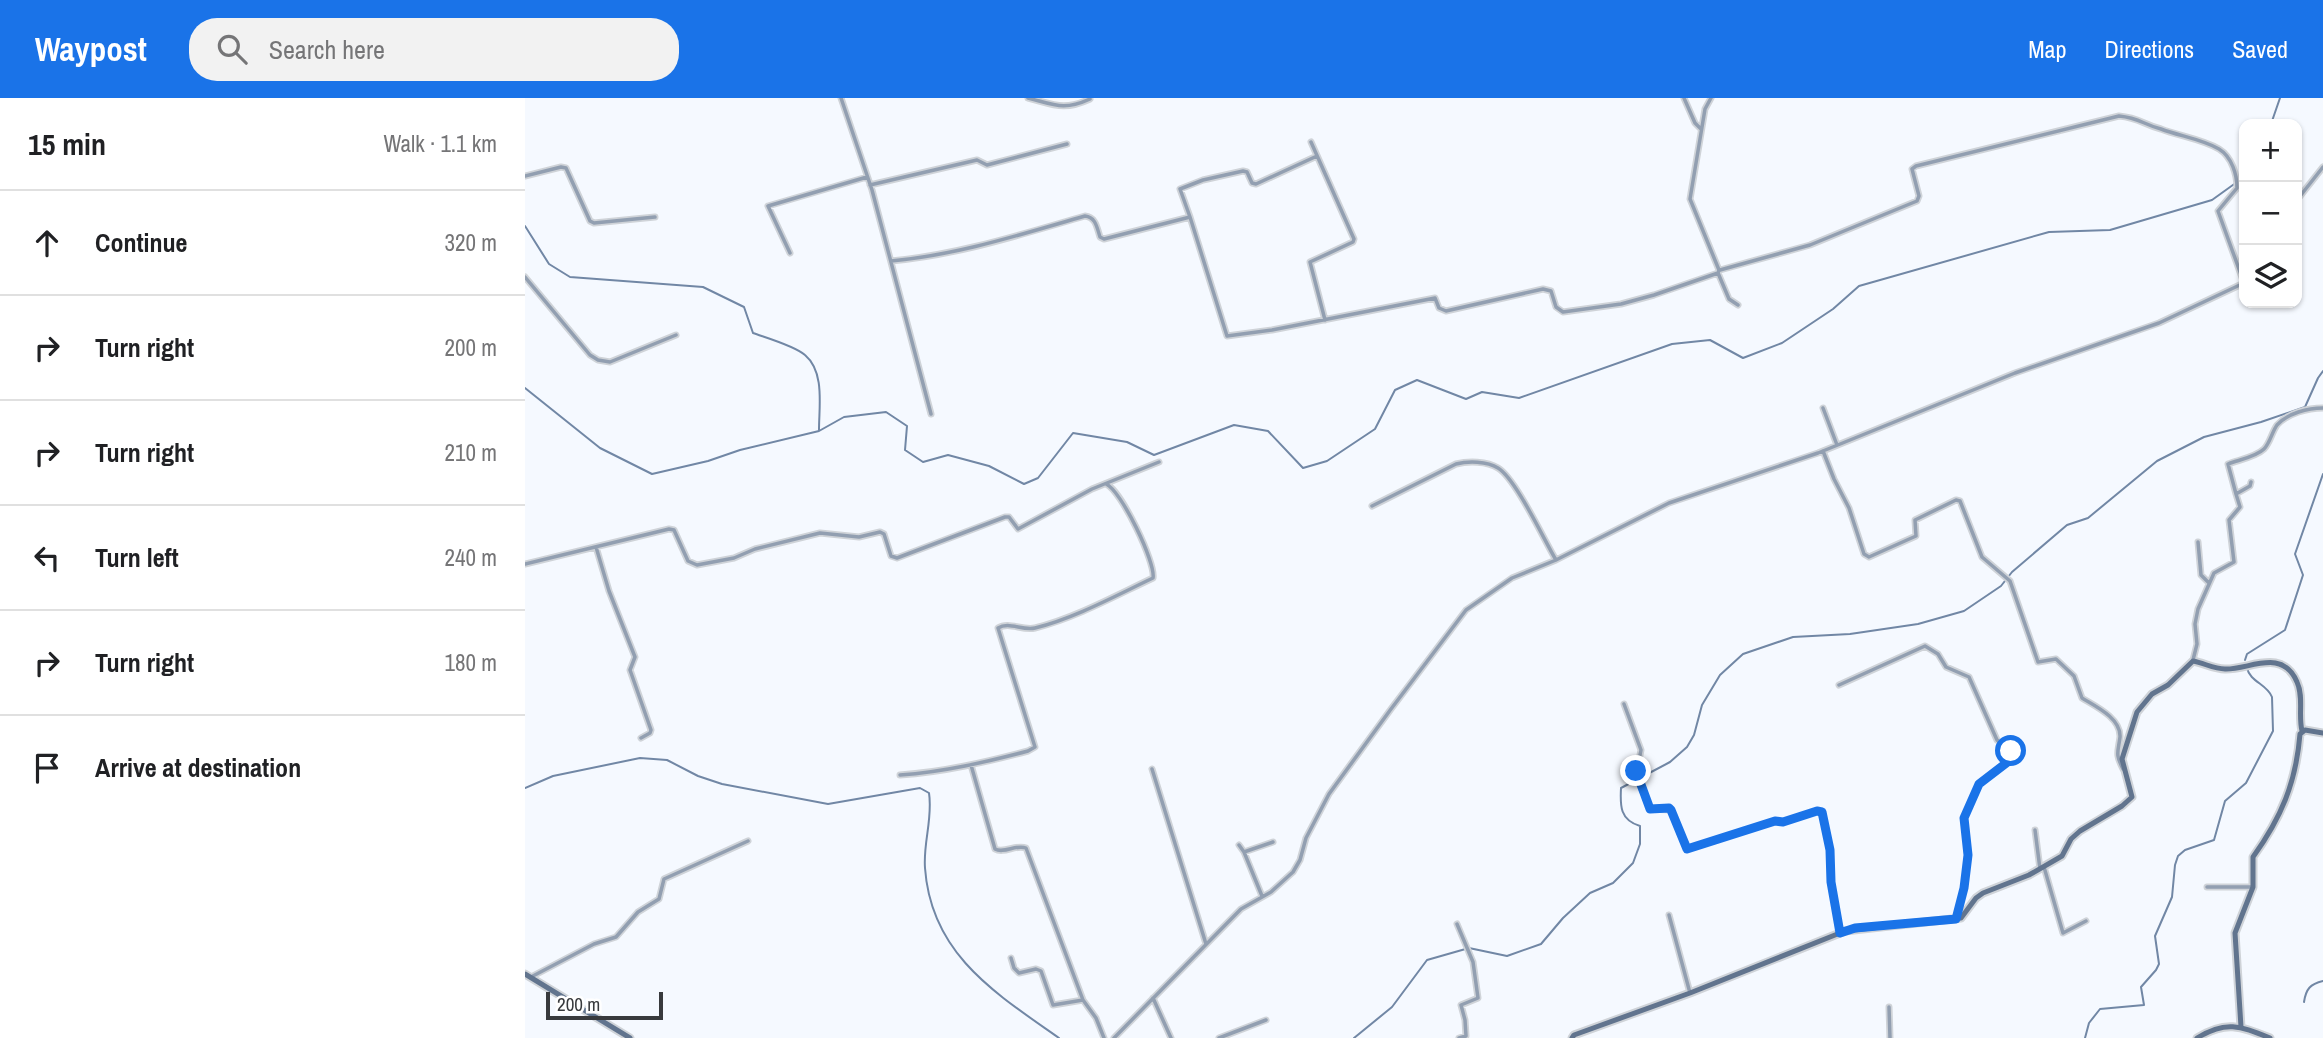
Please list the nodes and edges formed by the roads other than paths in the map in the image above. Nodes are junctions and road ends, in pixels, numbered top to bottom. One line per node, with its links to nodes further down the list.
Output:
1 (841, 98): 12 (street)
2 (1028, 98): 5 (street)
3 (1684, 98): 6 (street)
4 (1710, 98): 6 (street)
5 (1090, 99)
6 (1701, 129): 20 (street)
7 (1311, 142): 9 (street)
8 (1067, 144): 13 (street)
9 (1317, 156): 16 (street); 24 (street)
10 (2323, 167): 14 (street)
11 (525, 176): 15 (street)
12 (867, 177): 13 (street); 17 (street)
13 (870, 185): 18 (street)
14 (2302, 194)
15 (655, 217)
16 (1190, 218): 18 (street); 24 (street)
17 (790, 253)
18 (891, 261): 28 (street)
19 (2239, 269): 20 (street)
20 (1718, 272): 23 (street); 24 (street)
21 (525, 277): 25 (street)
22 (2239, 285): 29 (street)
23 (1738, 304)
24 (1325, 320)
25 (676, 335)
26 (1823, 408): 29 (street)
27 (2323, 408): 34 (street)
28 (931, 414)
29 (1837, 445): 30 (street)
30 (1823, 451): 38 (street); 49 (street)
31 (1159, 462): 33 (street)
32 (2252, 482): 34 (street)
33 (1104, 483): 37 (street); 47 (street)
34 (2236, 494): 40 (street)
35 (1372, 506): 38 (street)
36 (2198, 542): 40 (street)
37 (596, 547): 39 (street); 46 (street)
38 (1556, 560): 59 (street)
39 (525, 564)
40 (2209, 583): 41 (street)
41 (2193, 661): 44 (street); 49 (street)
42 (1839, 685): 61 (street)
43 (1623, 705): 64 (street)
44 (2302, 731): 45 (street); 58 (street)
45 (2323, 733)
46 (641, 738)
47 (971, 765): 50 (street); 70 (street)
48 (1152, 769): 65 (street)
49 (2125, 774): 56 (street)
50 (900, 775)
51 (2035, 830): 56 (street)
52 (748, 841): 67 (street)
53 (1273, 842): 55 (street)
54 (1239, 845): 55 (street)
55 (1244, 852): 59 (street)
56 (2042, 868): 61 (street); 62 (street)
57 (2207, 887): 58 (street)
58 (2253, 887): 73 (street)
59 (1262, 896): 65 (street)
60 (1669, 915): 68 (street)
61 (1956, 919): 64 (street)
62 (2086, 921)
63 (1457, 924): 79 (street)
64 (1840, 933): 68 (street)
65 (1206, 944): 69 (street)
66 (1011, 958): 70 (street)
67 (528, 975): 74 (street)
68 (1690, 993): 80 (street)
69 (1153, 998): 76 (street); 77 (street)
70 (1083, 999): 75 (street)
71 (1889, 1007): 81 (street)
72 (1266, 1020): 78 (street)
73 (2241, 1027): 82 (street); 83 (street)
74 (629, 1038)
75 (1104, 1038)
76 (1114, 1038)
77 (1171, 1038)
78 (1219, 1038)
79 (1459, 1038)
80 (1572, 1038)
81 (1890, 1038)
82 (2197, 1038)
83 (2270, 1038)

